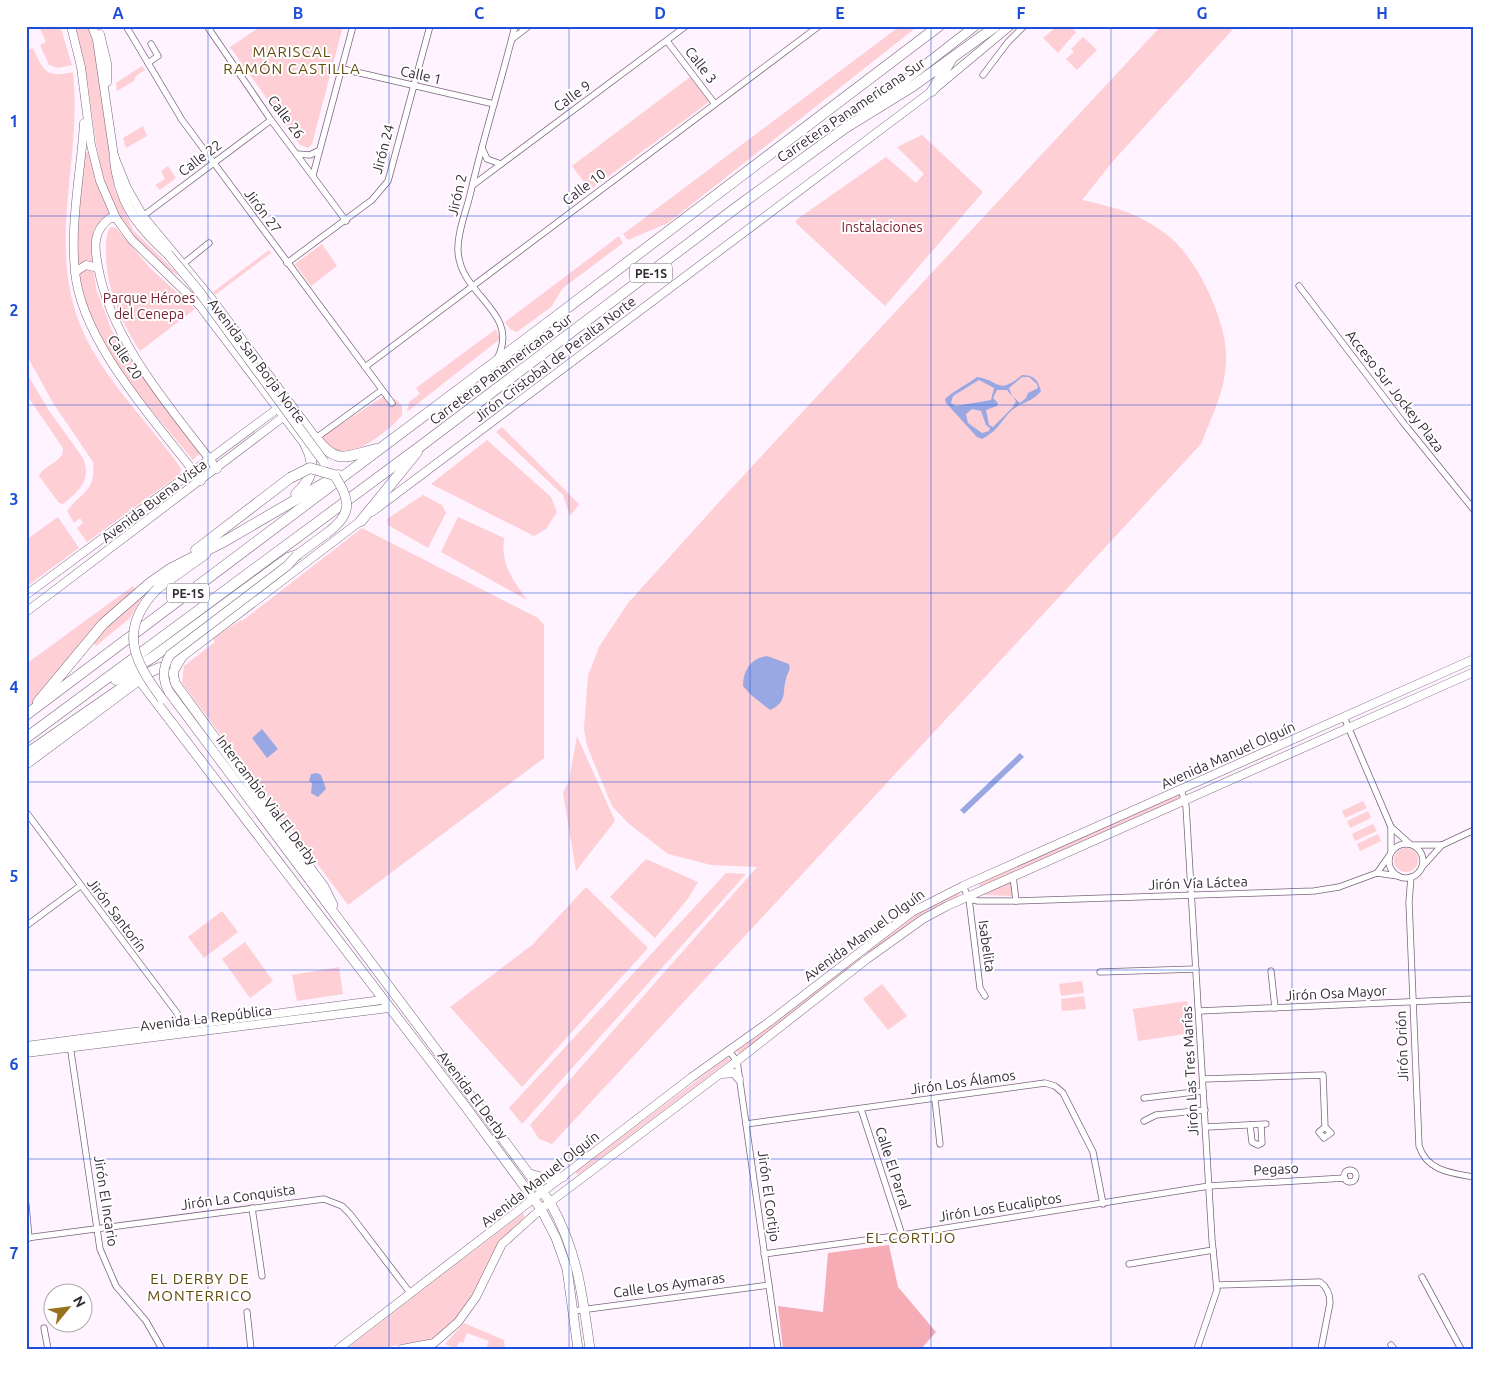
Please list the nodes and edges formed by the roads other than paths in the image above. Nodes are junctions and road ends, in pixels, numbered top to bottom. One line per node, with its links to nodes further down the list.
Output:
1 (71, 26): 29 (street, Avenida San Borja Norte)
2 (92, 26): 26 (street, Avenida San Borja Norte)
3 (98, 26): 26 (street)
4 (126, 26): 21 (street, Jirón 27)
5 (207, 26): 30 (street, Calle 26)
6 (353, 26): 22 (street)
7 (430, 26): 24 (street, Jirón 24)
8 (515, 26): 17 (street, Jirón 2)
9 (529, 26): 17 (street)
10 (686, 26): 18 (street, Calle 9)
11 (819, 26): 28 (street, Calle 10)
12 (939, 26): 50 (highway, Carretera Panamericana Sur / PE-1S)
13 (975, 26): 31 (main road)
14 (996, 26): 20 (highway, Carretera Panamericana Sur / PE-1S)
15 (1010, 26): 25 (street, Jirón Cristobal de Peralta Norte)
16 (1024, 26): 23 (street)
17 (512, 39): 27 (street, Jirón 2)
18 (667, 40): 28 (street, Calle 3); 37 (street, Calle 9)
19 (151, 44): 21 (street)
20 (952, 59): 25 (highway); 31 (highway, Carretera Panamericana Sur / PE-1S)
21 (148, 62): 36 (street, Jirón 27)
22 (342, 69): 24 (street, Calle 1); 33 (street)
23 (983, 75)
24 (413, 86): 27 (street, Calle 1); 42 (street, Jirón 24)
25 (932, 91): 70 (street, Jirón Cristobal de Peralta Norte)
26 (106, 94): 35 (street, Avenida San Borja Norte)
27 (494, 104): 32 (street, Jirón 2)
28 (715, 104): 48 (street, Calle 10)
29 (85, 108): 41 (street, Avenida San Borja Norte); 47 (street, Calle 20)
30 (271, 120): 34 (street, Calle 26); 36 (street, Calle 22)
31 (845, 128): 59 (highway, Carretera Panamericana Sur / PE-1S)
32 (482, 146): 37 (street); 39 (street, Jirón 2)
33 (318, 151): 34 (street); 38 (street)
34 (297, 154): 38 (street, Calle 26)
35 (114, 156): 40 (street, Avenida San Borja Norte); 66 (main road, bridge)
36 (213, 164): 40 (street, Calle 22); 44 (street, Jirón 27)
37 (501, 164): 39 (street, Calle 9)
38 (313, 175): 42 (street, Calle 26)
39 (472, 185): 48 (street, Jirón 2)
40 (143, 216): 45 (street, Avenida San Borja Norte)
41 (116, 218): 46 (street, Calle 20); 55 (street, Avenida San Borja Norte)
42 (346, 221): 44 (street, Jirón 24)
43 (210, 243): 45 (street)
44 (287, 263): 51 (street, Jirón 27)
45 (182, 264): 53 (street, Avenida San Borja Norte)
46 (98, 268): 47 (street); 62 (street, Calle 20)
47 (75, 272): 64 (street, Calle 20)
48 (473, 286): 50 (street, Jirón 2); 51 (street, Calle 10)
49 (1299, 286): 69 (street, Acceso Sur Jockey Plaza)
50 (497, 359): 61 (highway, Carretera Panamericana Sur / PE-1S)
51 (365, 367): 52 (street, Jirón 27)
52 (382, 390): 54 (street, Jirón 27); 58 (street)
53 (288, 401): 55 (street, Avenida Buena Vista); 56 (street, Avenida San Borja Norte)
54 (392, 403)
55 (278, 408): 57 (street, Avenida San Borja Norte); 62 (street, Avenida Buena Vista)
56 (294, 408): 57 (street, Avenida Buena Vista); 58 (street, Avenida San Borja Norte)
57 (284, 416): 60 (street, Avenida San Borja Norte); 63 (street, Avenida Buena Vista)
58 (316, 438): 61 (highway)
59 (422, 445): 70 (highway); 81 (highway, Carretera Panamericana Sur / PE-1S)
60 (306, 446): 68 (highway)
61 (380, 448): 65 (highway, PE-1S)
62 (210, 459): 63 (street, Calle 20); 64 (street, Avenida Buena Vista)
63 (217, 469): 67 (street, Avenida Buena Vista)
64 (194, 471): 67 (street, Calle 20); 74 (street, Avenida Buena Vista)
65 (351, 471): 68 (highway); 82 (highway, PE-1S)
66 (334, 475): 72 (main road, bridge); 73 (highway, bridge)
67 (201, 481): 75 (street, Avenida Buena Vista)
68 (280, 508): 71 (highway)
69 (1474, 510)
70 (360, 521): 76 (street, Jirón Cristobal de Peralta Norte)
71 (225, 541): 73 (highway); 101 (main road, bridge)
72 (297, 555): 81 (highway); 107 (main road, Intercambio Vial El Derby, bridge)
73 (178, 565): 82 (highway)
74 (26, 595)
75 (26, 612)
76 (182, 657): 78 (street, Jirón Cristobal de Peralta Norte); 107 (main road)
77 (1474, 659): 83 (street, Avenida Manuel Olguín)
78 (159, 668): 80 (street, Jirón Cristobal de Peralta Norte); 86 (highway)
79 (1474, 672): 84 (street, Avenida Manuel Olguín)
80 (140, 681): 87 (street, Jirón Cristobal de Peralta Norte); 101 (main road)
81 (96, 687): 85 (highway, Carretera Panamericana Sur / PE-1S)
82 (28, 714)
83 (1344, 718): 84 (street); 88 (street, Avenida Manuel Olguín)
84 (1348, 728): 89 (street, Avenida Manuel Olguín); 91 (street)
85 (26, 738)
86 (26, 754)
87 (26, 765)
88 (1181, 789): 89 (street, Jirón Las Tres Marías); 103 (street, Avenida Manuel Olguín)
89 (1186, 800): 98 (street, Avenida Manuel Olguín); 104 (street, Jirón Las Tres Marías)
90 (26, 812): 102 (street, Jirón Santorín)
91 (1391, 827): 94 (street); 95 (street)
92 (1474, 830): 93 (street)
93 (1442, 844): 94 (street); 96 (street)
94 (1411, 845): 95 (street); 96 (street)
95 (1390, 854): 97 (street); 99 (street)
96 (1421, 869): 100 (street)
97 (1377, 873): 99 (street, Jirón Vía Láctea); 104 (street, Jirón Vía Láctea)
98 (1014, 876): 105 (street, Avenida Manuel Olguín); 106 (street)
99 (1398, 876): 100 (street)
100 (1411, 877): 117 (street, Jirón Orión)
101 (294, 882): 116 (main road, Avenida El Derby)
102 (80, 886): 108 (street); 121 (street, Jirón Santorín)
103 (963, 886): 105 (street, Isabelita); 109 (street, Avenida Manuel Olguín)
104 (1192, 896): 106 (street, Jirón Vía Láctea); 111 (street, Jirón Las Tres Marías)
105 (968, 898): 106 (street, Jirón Vía Láctea); 110 (street, Avenida Manuel Olguín); 114 (street, Isabelita)
106 (1016, 901)
107 (342, 924): 140 (main road, Avenida El Derby)
108 (26, 926)
109 (861, 951): 110 (street); 124 (street, Avenida Manuel Olguín)
110 (867, 959): 126 (street, Avenida Manuel Olguín)
111 (1196, 969): 113 (street); 120 (street, Jirón Las Tres Marías)
112 (1271, 971): 119 (street)
113 (1100, 972)
114 (985, 996)
115 (1474, 998): 117 (street, Jirón Osa Mayor)
116 (382, 1000): 118 (main road, Avenida El Derby); 121 (street, Avenida La República)
117 (1413, 1001): 119 (street, Jirón Osa Mayor); 144 (street, Jirón Orión)
118 (389, 1008): 121 (street, Avenida La República); 140 (main road, Avenida El Derby)
119 (1275, 1008): 120 (street, Jirón Osa Mayor)
120 (1199, 1011): 129 (street, Jirón Las Tres Marías)
121 (183, 1030): 122 (street, Avenida La República)
122 (70, 1044): 123 (street, Avenida La República); 125 (street, Avenida La República); 156 (street, Jirón El Incario)
123 (26, 1046)
124 (728, 1050): 126 (street); 143 (street, Avenida Manuel Olguín)
125 (26, 1054)
126 (737, 1061): 127 (street, Avenida Manuel Olguín); 128 (street, Jirón El Cortijo)
127 (719, 1075): 128 (street); 149 (street, Avenida Manuel Olguín)
128 (739, 1079): 136 (street, Jirón El Cortijo)
129 (1202, 1079): 130 (street, Jirón Las Tres Marías); 138 (street)
130 (1203, 1091): 131 (street); 134 (street, Jirón Las Tres Marías)
131 (1144, 1098)
132 (935, 1100): 133 (street, Jirón Los Álamos); 141 (street); 150 (street, Jirón Los Álamos)
133 (861, 1109): 136 (street, Jirón Los Álamos); 157 (street, Calle El Parral)
134 (1204, 1110): 135 (street); 139 (street, Jirón Las Tres Marías)
135 (1144, 1121)
136 (746, 1124): 160 (street, Jirón El Cortijo)
137 (1250, 1125): 137 (street); 139 (street)
138 (1326, 1126)
139 (1206, 1127): 146 (street, Jirón Las Tres Marías)
140 (493, 1135): 142 (main road, Avenida El Derby); 148 (main road, Avenida El Derby)
141 (940, 1144)
142 (530, 1174): 143 (main road); 147 (main road, Avenida El Derby)
143 (564, 1177): 147 (street, Avenida Manuel Olguín)
144 (1474, 1177)
145 (1345, 1178): 146 (street, Pegaso)
146 (1209, 1186): 150 (street, Jirón Los Eucaliptos); 159 (street, Jirón Las Tres Marías)
147 (543, 1192): 148 (street, Avenida Manuel Olguín); 149 (main road, Avenida El Derby)
148 (534, 1199): 153 (street, Avenida Manuel Olguín); 154 (main road, Avenida El Derby)
149 (550, 1202): 154 (street, Avenida Manuel Olguín); 167 (main road, Avenida El Derby)
150 (1103, 1204): 157 (street, Jirón Los Eucaliptos)
151 (26, 1205): 158 (street)
152 (252, 1208): 156 (street, Jirón La Conquista); 162 (street); 166 (street, Jirón La Conquista)
153 (522, 1209): 155 (street); 166 (street, Avenida Manuel Olguín)
154 (541, 1209): 155 (street, Avenida Manuel Olguín); 168 (main road, Avenida El Derby)
155 (529, 1218): 172 (street, Avenida Manuel Olguín)
156 (96, 1229): 158 (street, Jirón La Conquista); 174 (street, Jirón El Incario)
157 (902, 1235): 160 (street, Jirón Los Eucaliptos)
158 (28, 1238)
159 (1213, 1250): 161 (street); 164 (street, Jirón Las Tres Marías)
160 (764, 1254): 165 (street, Jirón El Cortijo)
161 (1129, 1264)
162 (262, 1276)
163 (1422, 1277): 183 (street)
164 (1218, 1284): 181 (street, Jirón Las Tres Marías); 182 (street)
165 (769, 1285): 167 (street, Calle Los Aymaras); 180 (street, Jirón El Cortijo)
166 (411, 1294): 171 (street, Avenida Manuel Olguín)
167 (585, 1309): 168 (street, Calle Los Aymaras); 179 (main road, Avenida El Derby)
168 (573, 1310): 178 (main road, Avenida El Derby)
169 (247, 1312): 175 (street)
170 (45, 1332): 173 (street)
171 (345, 1346): 176 (street, Avenida Manuel Olguín)
172 (435, 1346): 177 (street, Avenida Manuel Olguín)
173 (48, 1349)
174 (162, 1349)
175 (251, 1349)
176 (338, 1349)
177 (402, 1349)
178 (578, 1349)
179 (590, 1349)
180 (778, 1349)
181 (1197, 1349)
182 (1321, 1349)
183 (1461, 1349)

